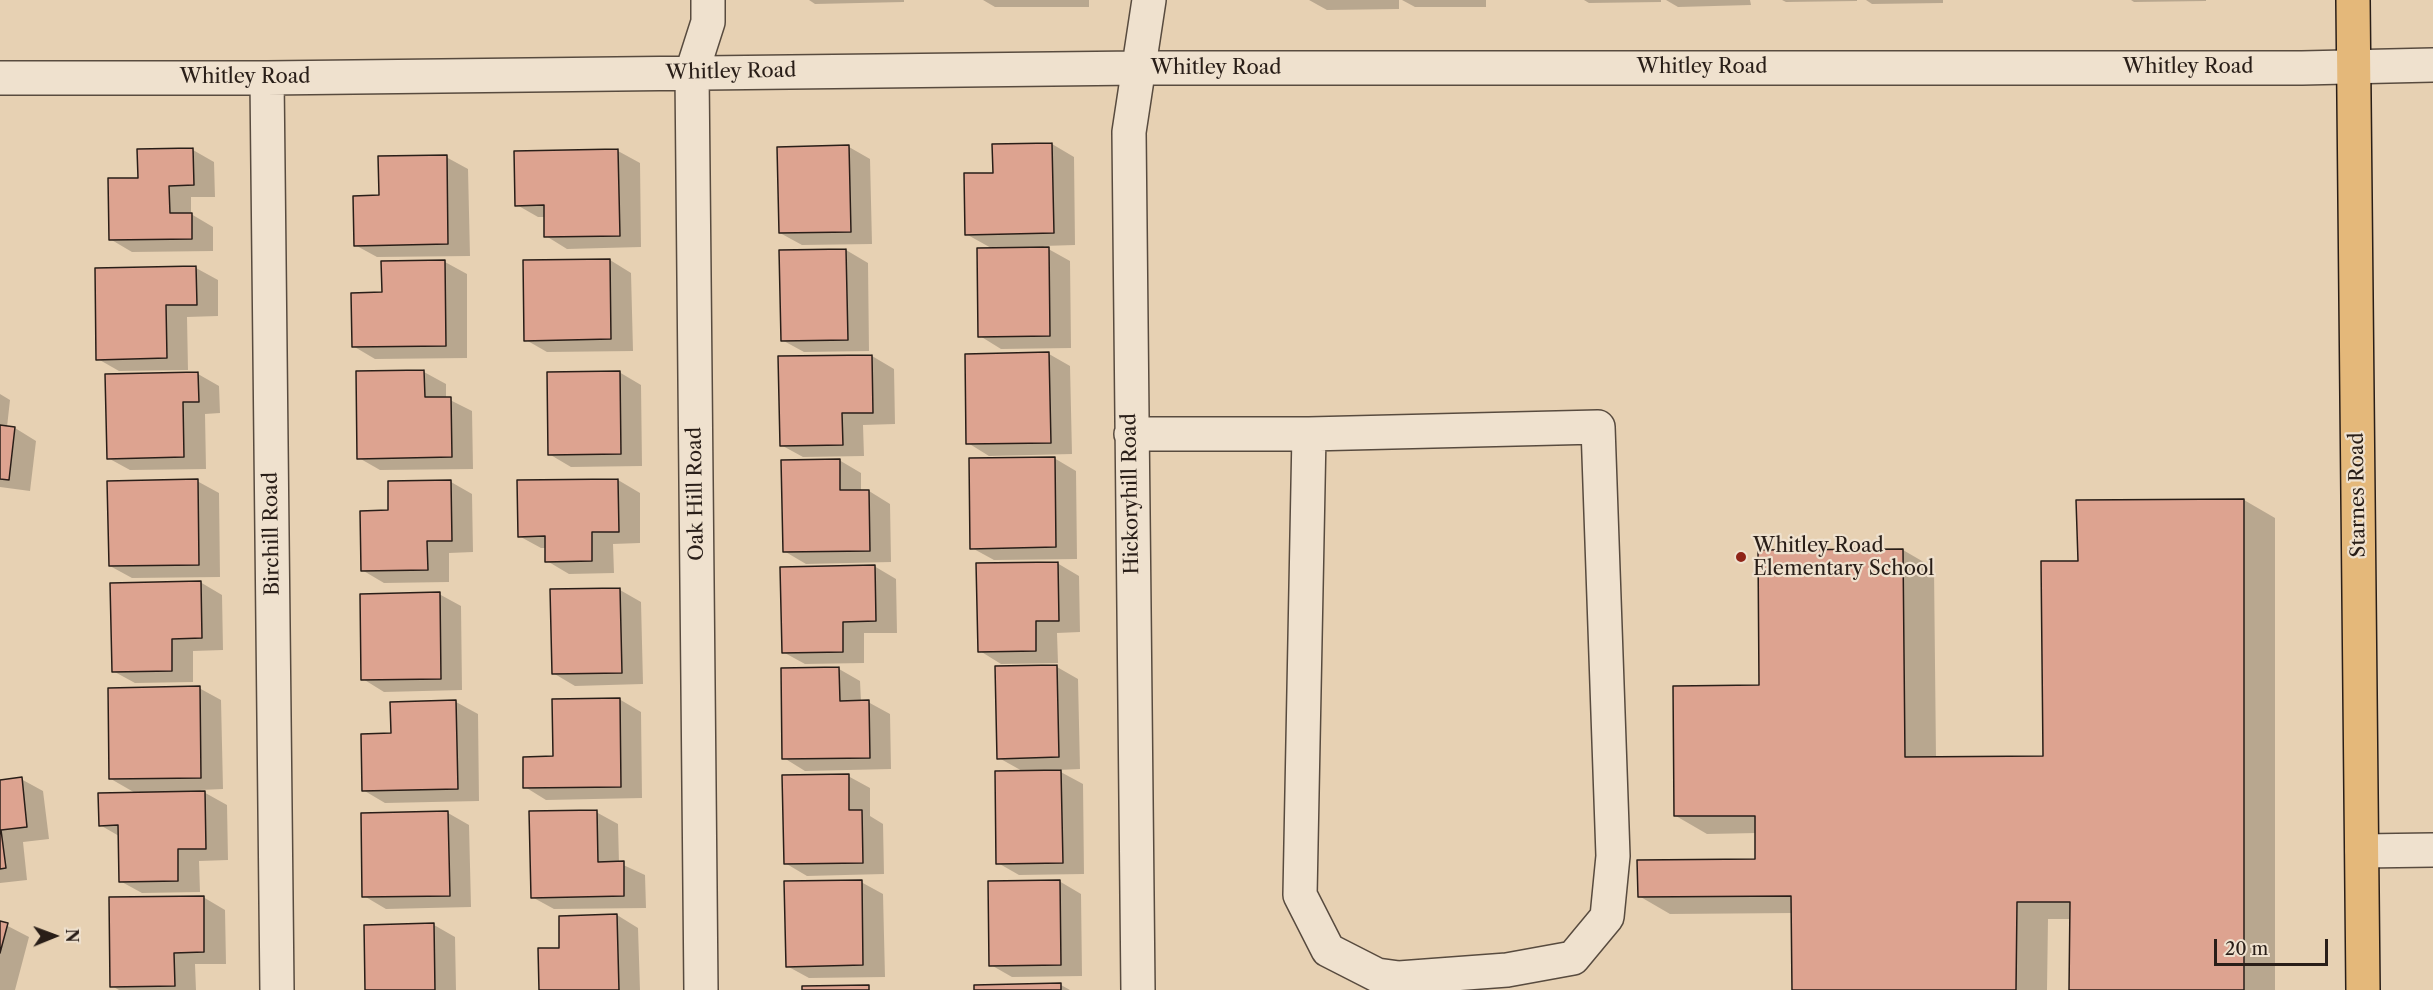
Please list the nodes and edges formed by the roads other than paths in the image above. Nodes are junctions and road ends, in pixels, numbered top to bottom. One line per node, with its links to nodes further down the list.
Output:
1 (708, 0): 7 (street, Oak Hill Road)
2 (1149, 0): 6 (street, Hickoryhill Road)
3 (2353, 0): 5 (main road, Starnes Road)
4 (2433, 65): 5 (street, Whitley Road)
5 (2353, 66): 6 (street, Whitley Road); 13 (main road, Starnes Road)
6 (1139, 68): 7 (street, Whitley Road); 10 (street, Hickoryhill Road)
7 (692, 72): 9 (street, Whitley Road); 15 (street, Oak Hill Road)
8 (0, 78): 9 (street, Whitley Road)
9 (267, 78): 14 (street, Birchill Road)
10 (1131, 434): 11 (street); 16 (street, Hickoryhill Road)
11 (1309, 434): 11 (street)
12 (2433, 850): 13 (street)
13 (2362, 851): 17 (main road, Starnes Road)
14 (277, 990)
15 (701, 990)
16 (1138, 990)
17 (2363, 990)

